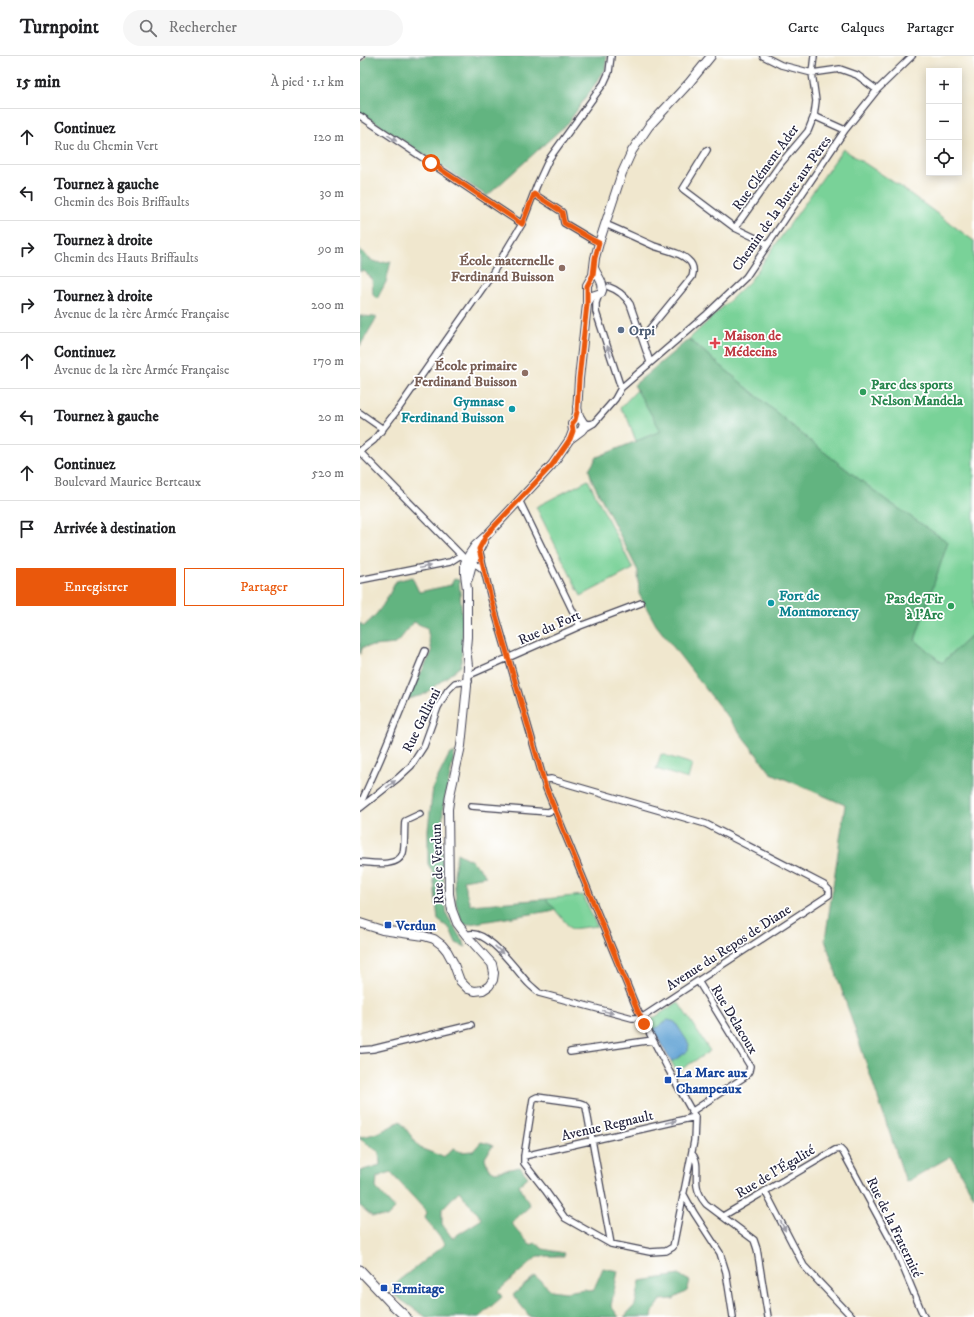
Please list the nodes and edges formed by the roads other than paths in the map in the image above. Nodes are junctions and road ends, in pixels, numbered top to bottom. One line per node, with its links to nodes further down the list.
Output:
1 (610, 56): 12 (street)
2 (711, 56): 14 (main road)
3 (763, 56): 6 (street)
4 (814, 56): 6 (street, Rue Clément Ader)
5 (912, 56): 7 (street, Chemin de la Butte aux Pères)
6 (812, 73): 7 (street); 9 (street, Rue Clément Ader)
7 (877, 90): 10 (street, Chemin de la Butte aux Pères)
8 (360, 116): 13 (street, one-way to 13)
9 (814, 116): 10 (street); 15 (street, Rue Clément Ader)
10 (845, 130): 17 (street, Chemin de la Butte aux Pères)
11 (707, 150): 15 (street)
12 (534, 194): 13 (street); 16 (street)
13 (522, 224): 25 (street)
14 (606, 224): 16 (main road); 20 (street)
15 (735, 228): 17 (street)
16 (599, 243): 18 (main road)
17 (768, 244): 21 (street, Chemin de la Butte aux Pères)
18 (594, 268): 19 (main road); 19 (main road)
19 (599, 289): 20 (street); 22 (street, one-way to 19); 24 (main road)
20 (642, 338): 21 (street)
21 (650, 362): 22 (street, Chemin de la Butte aux Pères)
22 (621, 388): 24 (street, Chemin de la Butte aux Pères)
23 (360, 413): 25 (street)
24 (579, 426): 27 (main road)
25 (383, 428): 26 (street)
26 (360, 452): 30 (street)
27 (519, 500): 28 (main road); 35 (street)
28 (487, 534): 29 (main road, Rue de Verdun); 30 (main road)
29 (479, 549): 30 (main road, Rue de Verdun); 31 (street)
30 (468, 559): 31 (street); 32 (street); 33 (street, one-way to 30); 38 (main road, Rue de Verdun)
31 (482, 564): 32 (street)
32 (484, 571): 37 (street)
33 (360, 580)
34 (641, 603): 35 (street, Rue du Fort)
35 (580, 626): 37 (street, Rue du Fort)
36 (425, 651): 40 (street)
37 (508, 658): 38 (street, Rue du Fort); 39 (street)
38 (469, 680): 40 (street, Rue Gallieni, one-way to 38); 46 (main road, Rue de Verdun)
39 (544, 780): 42 (street); 47 (street, Avenue du Repos de Diane)
40 (360, 806)
41 (471, 806): 42 (street)
42 (555, 809): 48 (street)
43 (420, 814): 44 (street)
44 (360, 862)
45 (360, 923): 46 (main road, Rue de Verdun)
46 (466, 935): 48 (street, one-way to 48)
47 (698, 981): 48 (street, Avenue du Repos de Diane); 53 (street, Rue Delacoux)
48 (641, 1018): 50 (street)
49 (471, 1025): 51 (street)
50 (653, 1040): 52 (street); 53 (street)
51 (360, 1048)
52 (570, 1052)
53 (691, 1112): 54 (street)
54 (695, 1117): 55 (street, Avenue Regnault, one-way to 54); 57 (street)
55 (592, 1140): 58 (street, Avenue Regnault); 58 (street); 62 (street)
56 (840, 1149): 59 (street, Rue de l'Égalité); 68 (street, Rue de la Fraternité)
57 (692, 1154): 60 (street); 61 (street)
58 (524, 1156): 62 (street)
59 (765, 1191): 61 (street, Rue de l'Égalité); 67 (street, one-way to 67)
60 (683, 1193): 62 (street); 65 (street)
61 (723, 1216): 66 (street)
62 (611, 1244)
63 (360, 1270): 64 (main road)
64 (409, 1316)
65 (733, 1317)
66 (768, 1317)
67 (852, 1317)
68 (924, 1317)

